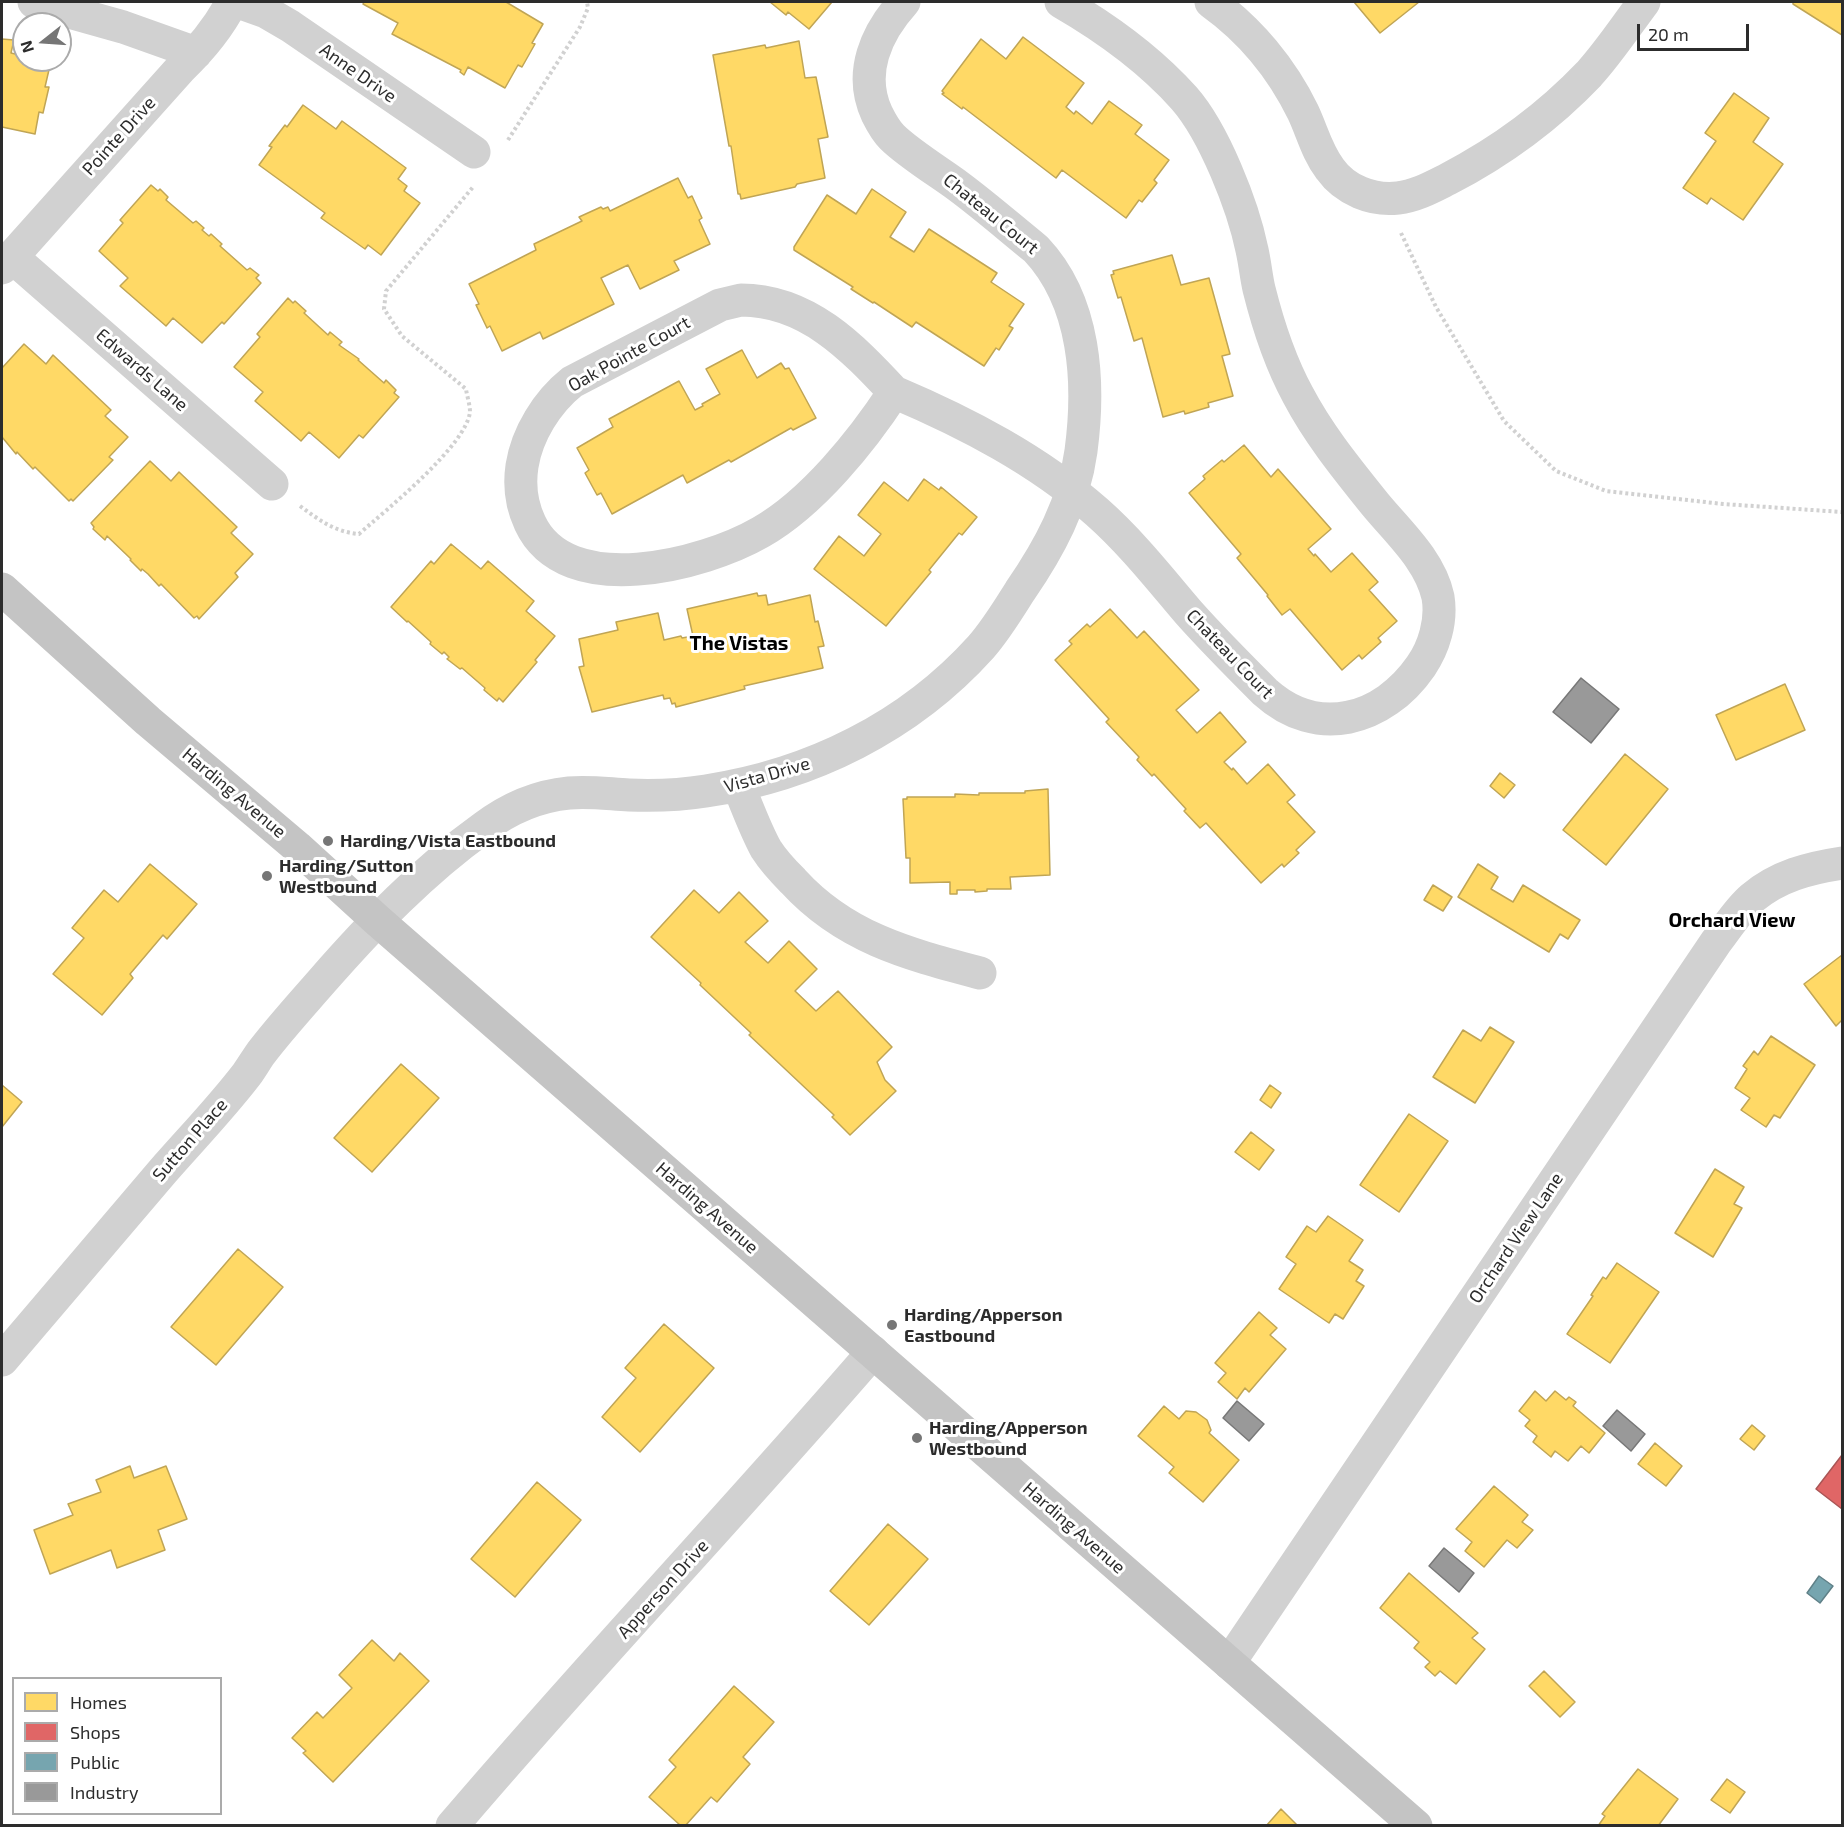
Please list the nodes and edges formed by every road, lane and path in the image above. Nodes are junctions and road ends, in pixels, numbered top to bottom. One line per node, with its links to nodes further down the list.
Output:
1 (34, 2): 9 (street)
2 (232, 2): 9 (street, Pointe Drive)
3 (238, 2): 10 (street, Anne Drive)
4 (587, 2): 10 (path)
5 (904, 2): 15 (street, Chateau Court)
6 (1061, 2): 15 (street, Chateau Court)
7 (1211, 2): 11 (street)
8 (1644, 2): 11 (street)
9 (196, 53): 12 (street, Pointe Drive)
10 (485, 161): 14 (path)
11 (1385, 198): 16 (path)
12 (7, 262): 14 (street, Edwards Lane)
13 (894, 392): 13 (street, Oak Pointe Court); 15 (street, Oak Pointe Court)
14 (272, 484)
15 (1072, 491): 18 (street, Vista Drive)
16 (1842, 512)
17 (2, 589): 20 (main road, Harding Avenue)
18 (738, 785): 20 (street, Vista Drive); 21 (street)
19 (1842, 863): 24 (street, Orchard View Lane)
20 (377, 920): 22 (main road, Harding Avenue); 23 (street, Sutton Place)
21 (980, 974)
22 (873, 1353): 24 (main road, Harding Avenue); 25 (street, Apperson Drive)
23 (2, 1360)
24 (1229, 1663): 26 (main road, Harding Avenue)
25 (452, 1826)
26 (1416, 1826)

